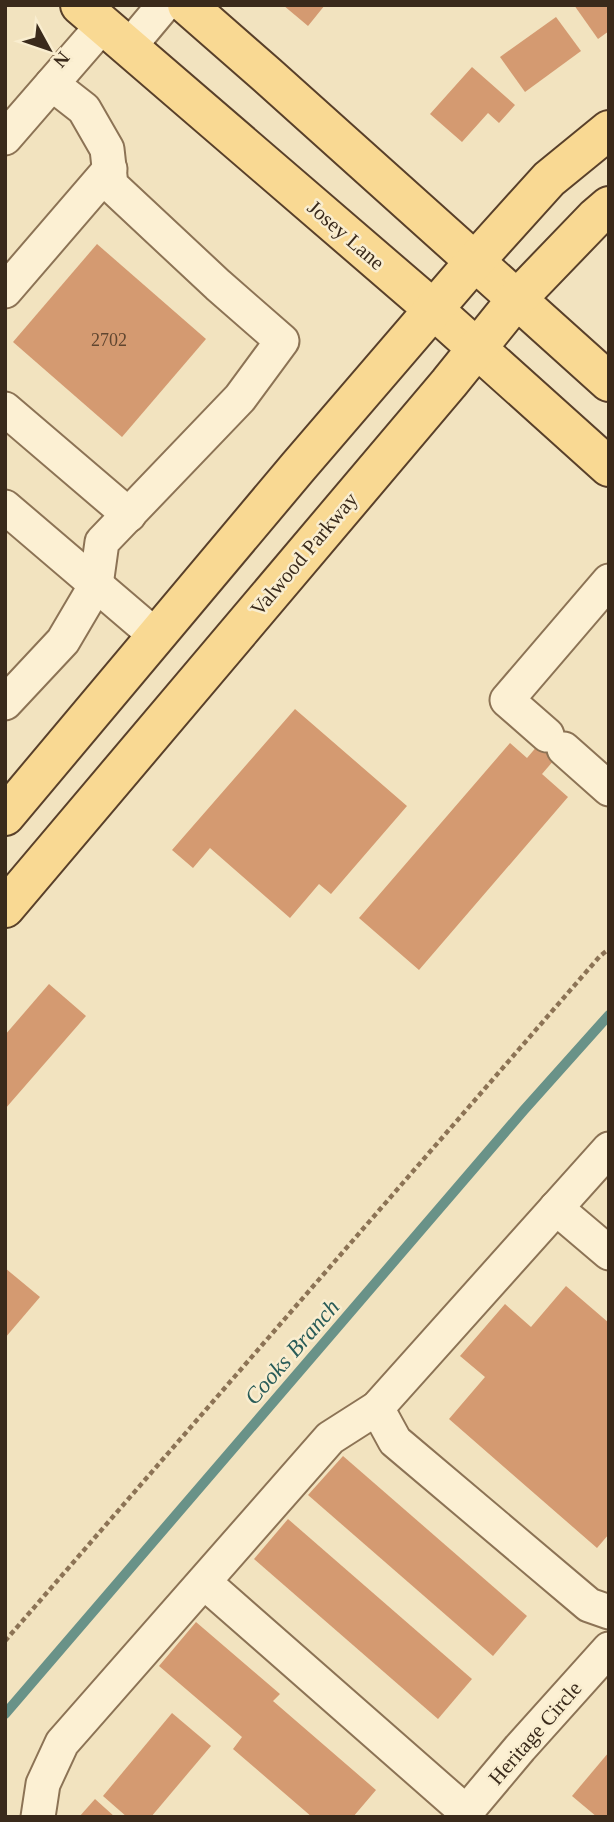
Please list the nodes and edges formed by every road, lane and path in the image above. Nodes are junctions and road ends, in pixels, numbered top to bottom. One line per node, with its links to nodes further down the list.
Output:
1 (164, 5): 3 (street)
2 (187, 5): 9 (main road)
3 (104, 26): 4 (street); 12 (main road, Josey Lane)
4 (52, 83): 6 (street); 7 (street)
5 (609, 130): 9 (main road)
6 (5, 138)
7 (110, 169): 10 (street); 18 (street)
8 (609, 206): 11 (main road, Valwood Parkway)
9 (474, 261): 11 (main road); 12 (main road)
10 (5, 291)
11 (516, 300): 13 (main road, Valwood Parkway); 14 (main road)
12 (433, 309): 13 (main road, Josey Lane); 21 (main road)
13 (477, 349): 16 (main road, Josey Lane); 26 (main road, Valwood Parkway)
14 (609, 382)
15 (5, 409): 18 (street)
16 (609, 467)
17 (5, 507): 20 (street)
18 (129, 515): 20 (street)
19 (609, 581): 23 (street)
20 (96, 585): 21 (street); 22 (street)
21 (156, 636): 24 (main road)
22 (5, 703)
23 (609, 789)
24 (5, 816)
25 (5, 828): 26 (main road)
26 (45, 861): 27 (main road, Valwood Parkway)
27 (5, 908)
28 (609, 949): 35 (path)
29 (609, 1149): 30 (street)
30 (556, 1208): 31 (street); 32 (street)
31 (609, 1253)
32 (377, 1408): 33 (street); 34 (street)
33 (204, 1582): 37 (street); 38 (street)
34 (609, 1612)
35 (5, 1641)
36 (609, 1649): 37 (street, Heritage Circle)
37 (464, 1814)
38 (38, 1817)

